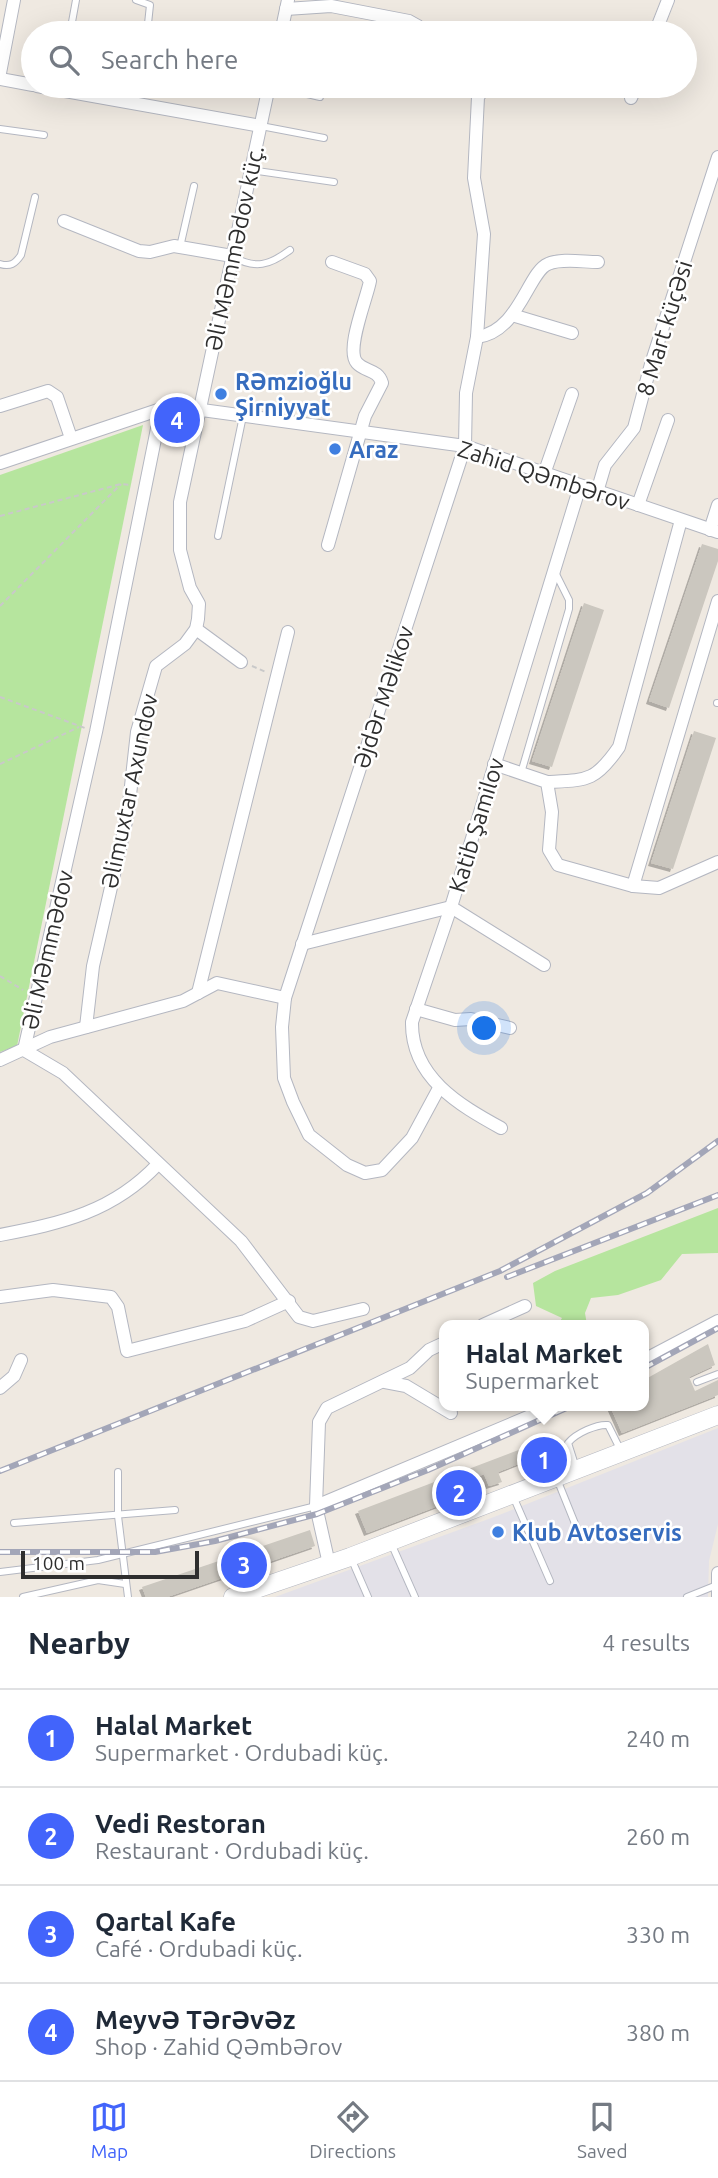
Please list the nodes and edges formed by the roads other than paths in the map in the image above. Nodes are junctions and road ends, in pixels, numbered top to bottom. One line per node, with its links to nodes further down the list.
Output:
1 (14, 0): 10 (street)
2 (76, 0): 6 (lane)
3 (136, 0): 7 (lane)
4 (668, 0): 9 (street)
5 (287, 4): 8 (street)
6 (72, 21)
7 (148, 21)
8 (409, 21)
9 (660, 21)
10 (0, 73)
11 (0, 79): 12 (street)
12 (21, 83)
13 (114, 98): 16 (street)
14 (268, 98): 16 (street, Əli Məmmədov küç.)
15 (478, 98): 34 (street, Əjdər Məlikov)
16 (261, 126): 19 (lane); 21 (street, Əli Məmmədov küç.)
17 (0, 129): 18 (lane)
18 (44, 135)
19 (324, 138)
20 (718, 157): 47 (street, 8 Mart küçəsi)
21 (251, 170): 22 (lane); 28 (street, Əli Məmmədov küç.)
22 (334, 182)
23 (194, 186): 26 (lane)
24 (35, 197): 31 (lane)
25 (64, 221): 26 (street)
26 (180, 247): 28 (street)
27 (290, 250): 28 (lane)
28 (232, 256): 38 (street, Əli Məmmədov küç.)
29 (332, 262): 41 (street)
30 (598, 262): 32 (street)
31 (0, 264)
32 (512, 315): 33 (street); 34 (street)
33 (572, 333)
34 (477, 337): 43 (street, Əjdər Məlikov)
35 (572, 394): 45 (street)
36 (0, 407): 42 (street)
37 (162, 409): 38 (street, Zahid Qəmbərov); 42 (street, Zahid Qəmbərov); 72 (street, Əli Məmmədov)
38 (198, 410): 39 (street, Zahid Qəmbərov); 56 (street)
39 (243, 416): 41 (street, Zahid Qəmbərov); 52 (lane)
40 (668, 420): 48 (street)
41 (362, 433): 43 (street, Zahid Qəmbərov); 53 (street)
42 (71, 438): 44 (street, Zahid Qəmbərov)
43 (465, 446): 45 (street, Zahid Qəmbərov); 65 (street, Əjdər Məlikov)
44 (0, 463)
45 (544, 474): 46 (street, Zahid Qəmbərov)
46 (580, 486): 47 (street, Zahid Qəmbərov); 54 (street, Katib Şamilov)
47 (597, 492): 48 (street, Zahid Qəmbərov)
48 (638, 505): 50 (street, Zahid Qəmbərov)
49 (718, 506): 51 (street)
50 (681, 520): 51 (street, Zahid Qəmbərov); 61 (street)
51 (714, 531)
52 (218, 536)
53 (328, 545)
54 (554, 571): 59 (street, Katib Şamilov); 60 (lane)
55 (718, 601): 63 (street)
56 (196, 629): 58 (street); 70 (street, Əlimuxtar Axundov)
57 (288, 632): 67 (street)
58 (241, 662)
59 (494, 764): 60 (street); 64 (street, Katib Şamilov)
60 (521, 773): 61 (street)
61 (547, 782): 63 (street)
62 (718, 862): 63 (street)
63 (633, 886)
64 (450, 907): 65 (street); 66 (street); 69 (street, Katib Şamilov)
65 (302, 944): 68 (street, Əjdər Məlikov)
66 (544, 965)
67 (198, 993): 68 (street); 70 (street)
68 (285, 998): 74 (street, Əjdər Məlikov)
69 (416, 1009): 71 (street); 74 (street, Katib Şamilov)
70 (86, 1027): 72 (street)
71 (510, 1028)
72 (24, 1049): 73 (street); 76 (street, Əli Məmmədov)
73 (0, 1060)
74 (439, 1088): 75 (street, Katib Şamilov)
75 (501, 1128)
76 (158, 1164): 77 (street); 79 (street, Əli Məmmədov)
77 (0, 1235)
78 (0, 1297): 79 (street)
79 (289, 1301): 81 (street, Əli Məmmədov)
80 (525, 1306): 82 (street)
81 (363, 1310)
82 (494, 1320)
83 (716, 1327): 85 (street)
84 (439, 1345): 88 (street)
85 (649, 1358)
86 (21, 1360): 90 (street)
87 (718, 1374): 89 (lane)
88 (385, 1382): 91 (street); 101 (street)
89 (697, 1382)
90 (0, 1388)
91 (439, 1406)
92 (448, 1411): 94 (street)
93 (543, 1411): 101 (street)
94 (451, 1413)
95 (718, 1415): 96 (main road)
96 (622, 1453): 97 (main road); 97 (lane)
97 (576, 1470): 99 (main road)
98 (118, 1472): 103 (lane)
99 (557, 1478): 100 (main road); 105 (lane)
100 (513, 1494): 106 (main road); 111 (lane)
101 (316, 1506): 107 (lane); 109 (street)
102 (175, 1510): 103 (lane)
103 (118, 1516): 104 (lane); 107 (lane)
104 (14, 1523)
105 (580, 1536)
106 (390, 1542): 108 (main road); 118 (lane)
107 (121, 1552): 110 (lane); 112 (lane)
108 (350, 1556): 109 (main road); 117 (lane)
109 (329, 1564): 116 (main road)
110 (0, 1572)
111 (550, 1581)
112 (125, 1584): 114 (lane); 115 (lane)
113 (717, 1585): 119 (lane)
114 (23, 1597)
115 (128, 1597)
116 (233, 1597)
117 (368, 1597)
118 (415, 1597)
119 (687, 1597)

